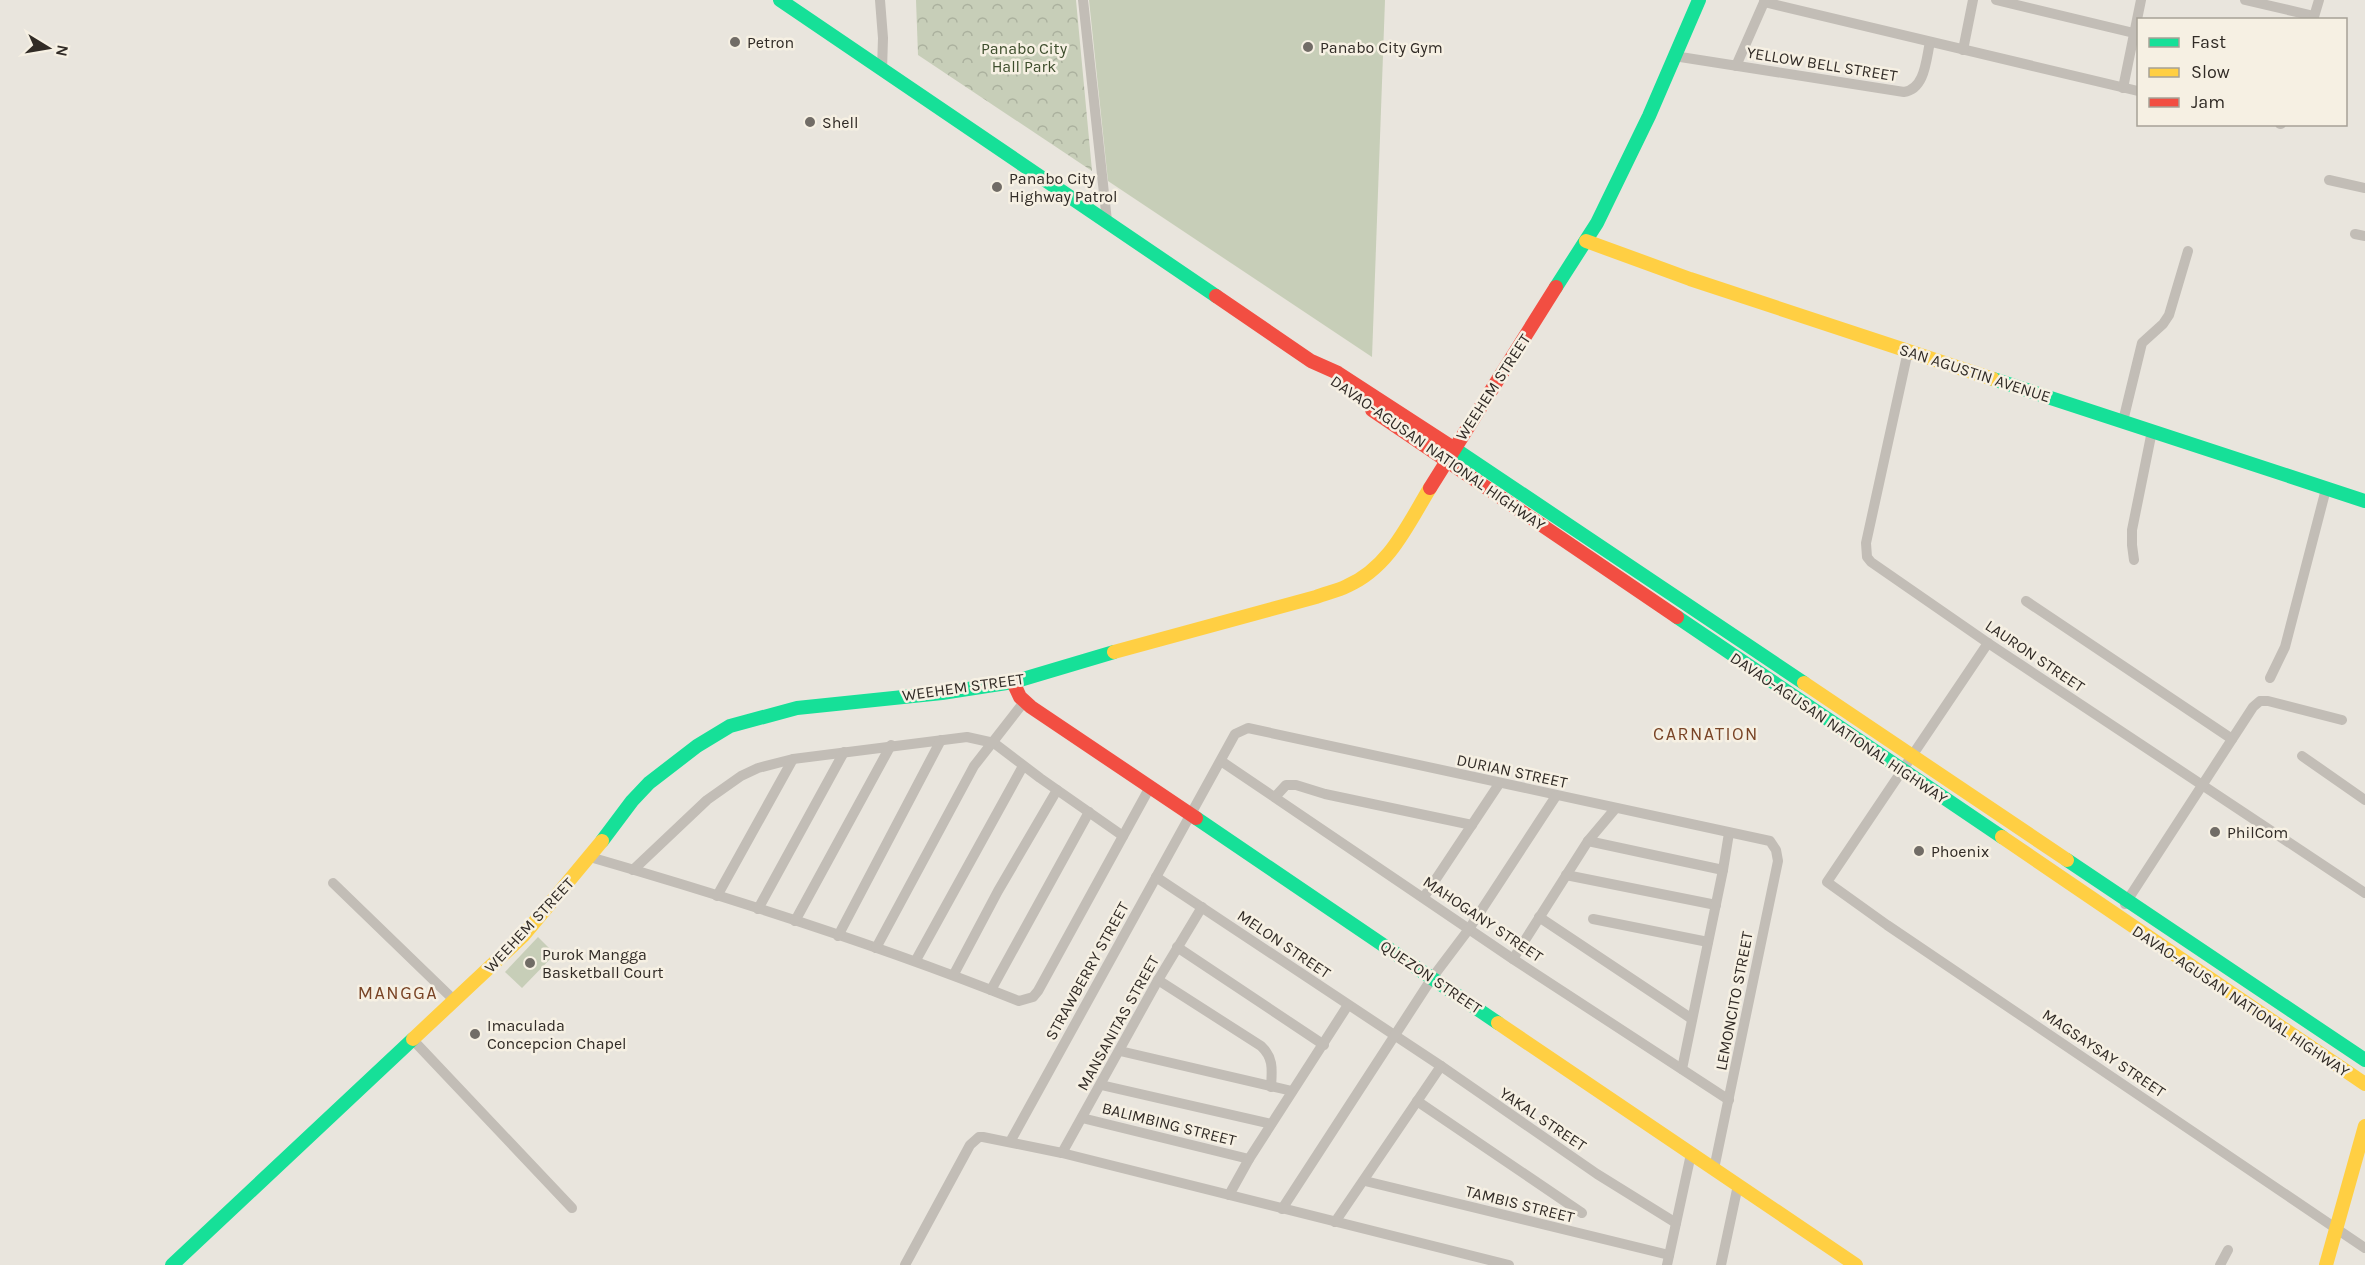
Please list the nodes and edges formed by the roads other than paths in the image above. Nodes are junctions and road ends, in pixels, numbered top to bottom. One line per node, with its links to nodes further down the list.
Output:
1 (780, 0): 18 (main road, DAVAO-AGUSAN NATIONAL HIGHWAY)
2 (880, 0): 18 (street)
3 (1083, 0): 23 (street)
4 (1699, 0): 16 (main road, WEEHEM STREET)
5 (1973, 0): 15 (street)
6 (1996, 0): 13 (street)
7 (2141, 0): 11 (street)
8 (2245, 0): 12 (street)
9 (2319, 0): 12 (street)
10 (1765, 1): 14 (street); 17 (street)
11 (2138, 18)
12 (2314, 18)
13 (2136, 33): 19 (street)
14 (1930, 42): 15 (street); 17 (street, YELLOW BELL STREET)
15 (1963, 50): 19 (street)
16 (1674, 56): 17 (street, YELLOW BELL STREET); 24 (main road, WEEHEM STREET)
17 (1737, 66)
18 (882, 70): 23 (main road, DAVAO-AGUSAN NATIONAL HIGHWAY)
19 (2122, 88): 20 (street)
20 (2137, 91)
21 (2330, 180): 22 (street)
22 (2365, 188)
23 (1107, 221): 27 (main road, DAVAO-AGUSAN NATIONAL HIGHWAY)
24 (1586, 242): 26 (main road, SAN AGUSTIN AVENUE); 30 (main road, WEEHEM STREET)
25 (2188, 251): 28 (street)
26 (1908, 351): 28 (main road, SAN AGUSTIN AVENUE); 36 (street, LAURON STREET)
27 (1318, 365): 30 (main road, DAVAO-AGUSAN NATIONAL HIGHWAY); 31 (main road, DAVAO-AGUSAN NATIONAL HIGHWAY)
28 (2123, 422): 29 (main road, SAN AGUSTIN AVENUE)
29 (2152, 431): 32 (main road, SAN AGUSTIN AVENUE); 34 (street)
30 (1454, 448): 31 (main road, WEEHEM STREET); 39 (main road, DAVAO-AGUSAN NATIONAL HIGHWAY)
31 (1447, 461): 38 (main road, WEEHEM STREET); 41 (main road, DAVAO-AGUSAN NATIONAL HIGHWAY)
32 (2326, 489): 33 (main road, SAN AGUSTIN AVENUE); 37 (street)
33 (2365, 501)
34 (2134, 560)
35 (2026, 601): 44 (street)
36 (1988, 643): 49 (street); 57 (street, LAURON STREET)
37 (2270, 678)
38 (1013, 682): 40 (main road, QUEZON STREET); 72 (main road, WEEHEM STREET)
39 (1827, 697): 41 (main road); 49 (main road, DAVAO-AGUSAN NATIONAL HIGHWAY)
40 (1024, 702): 46 (street); 58 (main road, QUEZON STREET)
41 (1816, 712): 54 (main road, DAVAO-AGUSAN NATIONAL HIGHWAY)
42 (2342, 720): 44 (street)
43 (1248, 728): 52 (street, STRAWBERRY STREET); 56 (street, DURIAN STREET)
44 (2232, 739): 57 (street)
45 (940, 740): 46 (street); 47 (street); 90 (street)
46 (994, 742): 53 (street); 93 (street)
47 (891, 746): 48 (street); 88 (street)
48 (844, 752): 51 (street); 84 (street)
49 (1914, 755): 54 (street); 55 (main road, DAVAO-AGUSAN NATIONAL HIGHWAY)
50 (2302, 756): 63 (street)
51 (793, 759): 73 (street); 79 (street)
52 (1221, 761): 62 (street, MAHOGANY STREET); 66 (street, STRAWBERRY STREET)
53 (1023, 766): 59 (street); 95 (street)
54 (1903, 771): 60 (main road, DAVAO-AGUSAN NATIONAL HIGHWAY); 134 (street, MAGSAYSAY STREET)
55 (1949, 779): 60 (main road); 81 (main road, DAVAO-AGUSAN NATIONAL HIGHWAY)
56 (1499, 784): 61 (street, DURIAN STREET); 67 (street)
57 (2202, 785): 78 (street, LAURON STREET); 81 (street)
58 (1150, 788): 66 (main road, QUEZON STREET); 69 (street)
59 (1057, 790): 65 (street); 96 (street)
60 (1936, 794): 85 (main road, DAVAO-AGUSAN NATIONAL HIGHWAY)
61 (1556, 796): 64 (street, DURIAN STREET); 89 (street)
62 (1275, 797): 67 (street); 80 (street, MAHOGANY STREET)
63 (2365, 800)
64 (1615, 809): 68 (street, DURIAN STREET); 70 (street)
65 (1089, 812): 69 (street); 99 (street)
66 (1191, 815): 76 (street, STRAWBERRY STREET); 97 (main road, QUEZON STREET)
67 (1472, 825): 80 (street)
68 (1729, 833): 71 (street, DURIAN STREET); 74 (street)
69 (1123, 836): 99 (street)
70 (1588, 841): 74 (street); 75 (street)
71 (1770, 841): 116 (street, LEMONCITO STREET)
72 (590, 857): 73 (street); 100 (main road, WEEHEM STREET)
73 (633, 870): 79 (street)
74 (1724, 870): 82 (street)
75 (1566, 875): 82 (street); 86 (street)
76 (1156, 877): 83 (street, MELON STREET); 121 (street, STRAWBERRY STREET)
77 (333, 883): 100 (street)
78 (2365, 893)
79 (717, 896): 84 (street)
80 (1424, 897): 89 (street, MAHOGANY STREET)
81 (2128, 900): 85 (street); 102 (main road, DAVAO-AGUSAN NATIONAL HIGHWAY)
82 (1716, 905): 91 (street)
83 (1202, 907): 92 (street, MANSANITAS STREET); 101 (street, MELON STREET)
84 (758, 909): 88 (street)
85 (2116, 916): 104 (main road, DAVAO-AGUSAN NATIONAL HIGHWAY)
86 (1539, 917): 94 (street); 103 (street)
87 (1593, 919): 91 (street)
88 (795, 921): 90 (street)
89 (1469, 929): 94 (street, MAHOGANY STREET); 97 (street)
90 (838, 936): 93 (street)
91 (1708, 942): 103 (street)
92 (1177, 947): 98 (street, MANSANITAS STREET); 107 (street)
93 (876, 948): 95 (street)
94 (1514, 959): 111 (street, MAHOGANY STREET)
95 (916, 960): 96 (street)
96 (954, 974): 99 (street)
97 (1432, 978): 105 (street); 123 (main road, QUEZON STREET)
98 (1158, 980): 108 (street, MANSANITAS STREET); 114 (street)
99 (991, 990)
100 (455, 1001): 106 (main road, WEEHEM STREET)
101 (1348, 1005): 105 (street, MELON STREET); 107 (street)
102 (2284, 1006): 104 (main road); 109 (main road, DAVAO-AGUSAN NATIONAL HIGHWAY)
103 (1692, 1019): 111 (street)
104 (2273, 1023): 112 (main road, DAVAO-AGUSAN NATIONAL HIGHWAY)
105 (1394, 1036): 110 (street, YAKAL STREET); 130 (street)
106 (413, 1040): 129 (street); 138 (main road, WEEHEM STREET)
107 (1324, 1045): 115 (street)
108 (1120, 1050): 113 (street, MANSANITAS STREET); 114 (street)
109 (2365, 1060)
110 (1441, 1066): 117 (street); 133 (street, YAKAL STREET)
111 (1682, 1070): 116 (street, MAHOGANY STREET)
112 (2365, 1084)
113 (1101, 1085): 118 (street, MANSANITAS STREET); 119 (street)
114 (1271, 1087): 115 (street)
115 (1292, 1091): 119 (street)
116 (1729, 1100): 125 (street, LEMONCITO STREET)
117 (1417, 1101): 126 (street); 131 (street)
118 (1082, 1118): 122 (street, MANSANITAS STREET); 124 (street, BALIMBING STREET)
119 (1271, 1124): 124 (street)
120 (2365, 1126): 134 (main road)
121 (1010, 1142): 122 (street); 139 (street)
122 (1062, 1153): 128 (street)
123 (1691, 1154): 125 (main road, QUEZON STREET); 133 (street)
124 (1249, 1159): 128 (street)
125 (1714, 1169): 127 (main road, QUEZON STREET)
126 (1365, 1181): 132 (street); 137 (street, TAMBIS STREET)
127 (1738, 1185): 141 (street); 142 (main road, QUEZON STREET)
128 (1229, 1195): 130 (street)
129 (572, 1208)
130 (1282, 1209): 132 (street)
131 (1582, 1213)
132 (1335, 1222): 140 (street)
133 (1676, 1223): 137 (street)
134 (2337, 1228): 135 (street, MAGSAYSAY STREET); 144 (main road)
135 (2365, 1248)
136 (2228, 1250): 143 (street)
137 (1668, 1260)
138 (172, 1265)
139 (905, 1265)
140 (1509, 1265)
141 (1722, 1265)
142 (1856, 1265)
143 (2220, 1265)
144 (2326, 1265)

